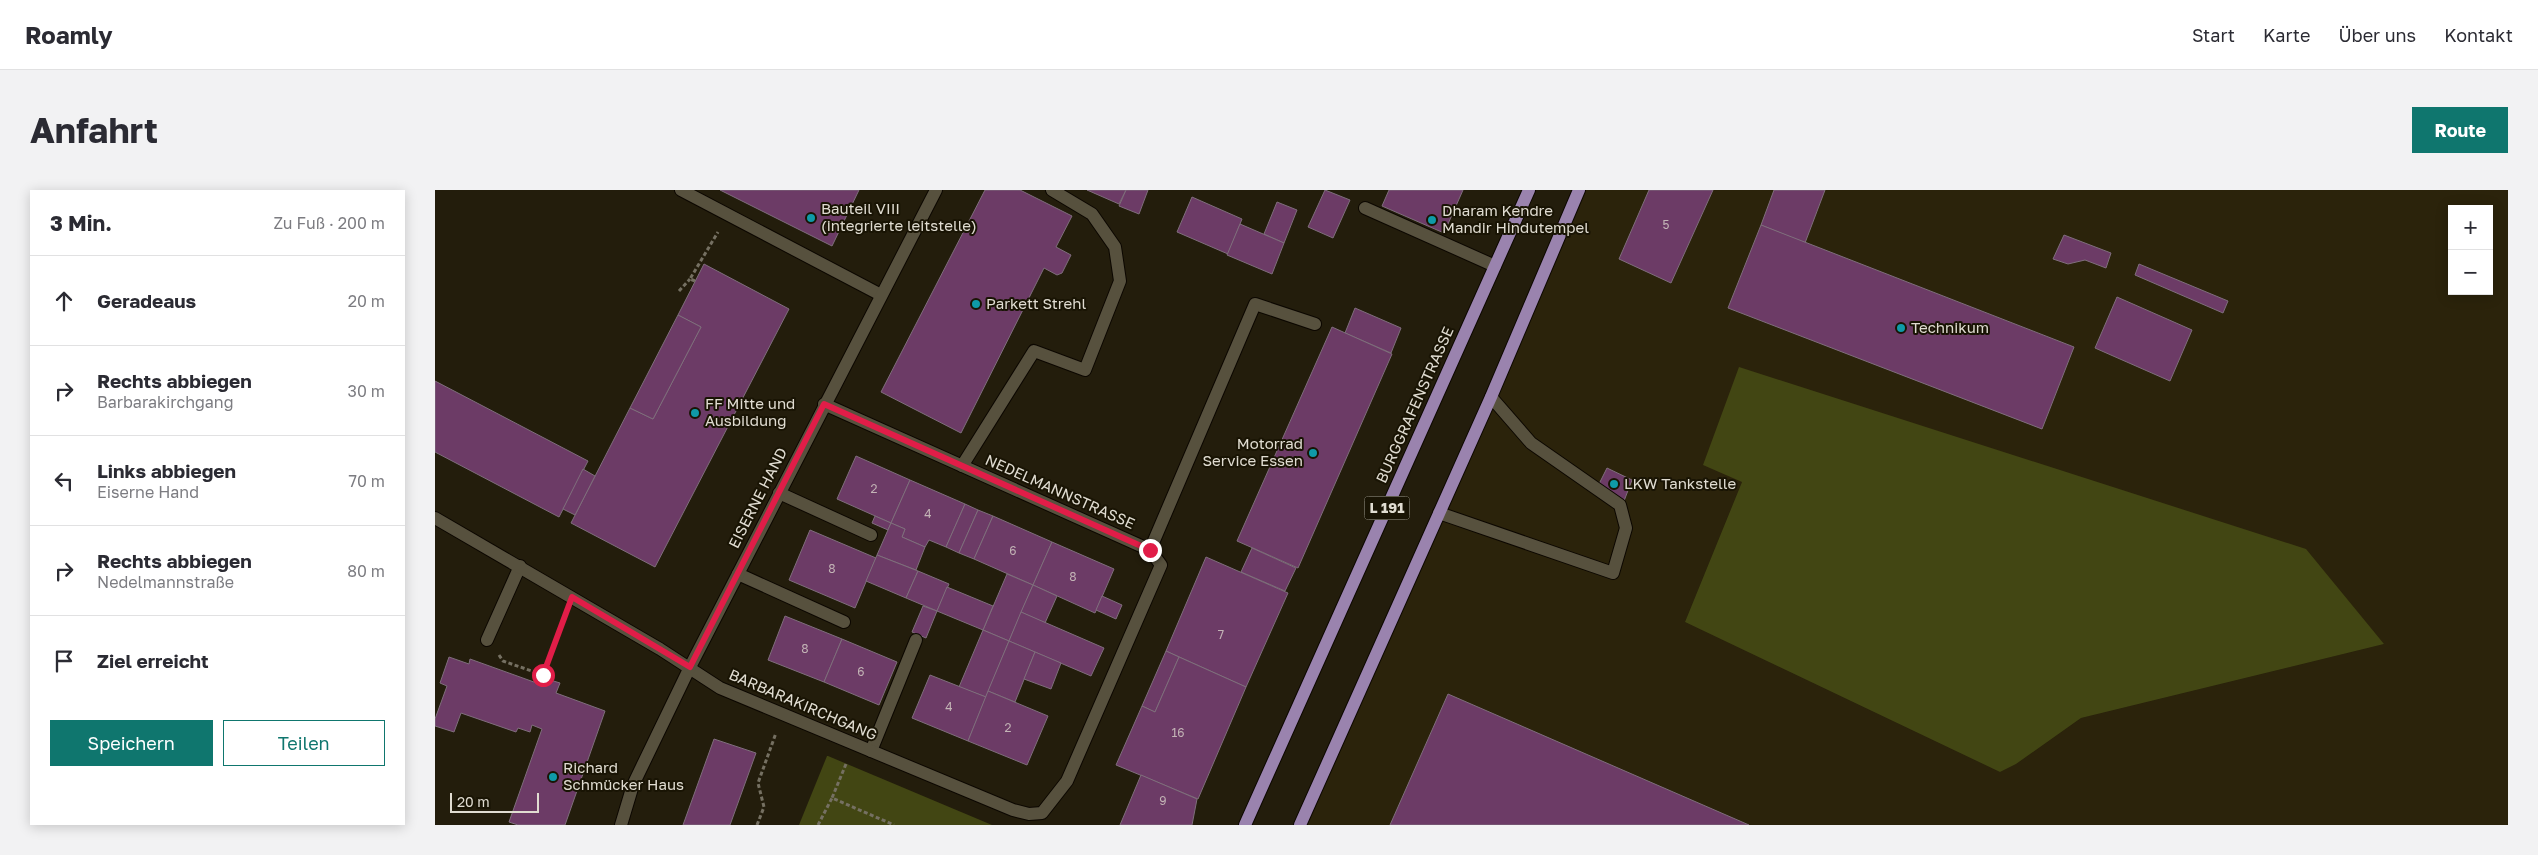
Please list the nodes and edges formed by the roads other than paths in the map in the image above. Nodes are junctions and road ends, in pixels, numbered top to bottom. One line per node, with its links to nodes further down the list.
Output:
1 (681, 190): 8 (street)
2 (936, 190): 8 (street, EISERNE HAND)
3 (1052, 190): 12 (street)
4 (1529, 190): 7 (main road, BURGGRAFENSTRASSE / L 191)
5 (1579, 190): 10 (main road)
6 (1365, 208): 7 (street)
7 (1495, 266): 26 (main road, BURGGRAFENSTRASSE / L 191)
8 (881, 295): 11 (street, EISERNE HAND)
9 (1315, 324): 17 (street)
10 (1491, 397): 14 (main road); 14 (street)
11 (824, 404): 12 (street, NEDELMANNSTRASSE); 13 (street, EISERNE HAND)
12 (962, 466): 17 (street, NEDELMANNSTRASSE)
13 (779, 494): 16 (street); 19 (street, EISERNE HAND)
14 (1439, 513): 27 (main road)
15 (435, 518): 18 (street, BARBARAKIRCHGANG)
16 (871, 535)
17 (1150, 550): 24 (street, BARBARAKIRCHGANG)
18 (520, 566): 21 (street); 23 (street, BARBARAKIRCHGANG)
19 (738, 574): 20 (street); 23 (street, EISERNE HAND)
20 (844, 622)
21 (487, 640)
22 (916, 640): 24 (street)
23 (690, 667): 24 (street, BARBARAKIRCHGANG); 25 (street, EISERNE HAND)
24 (871, 751)
25 (621, 825)
26 (1245, 825)
27 (1300, 825)

